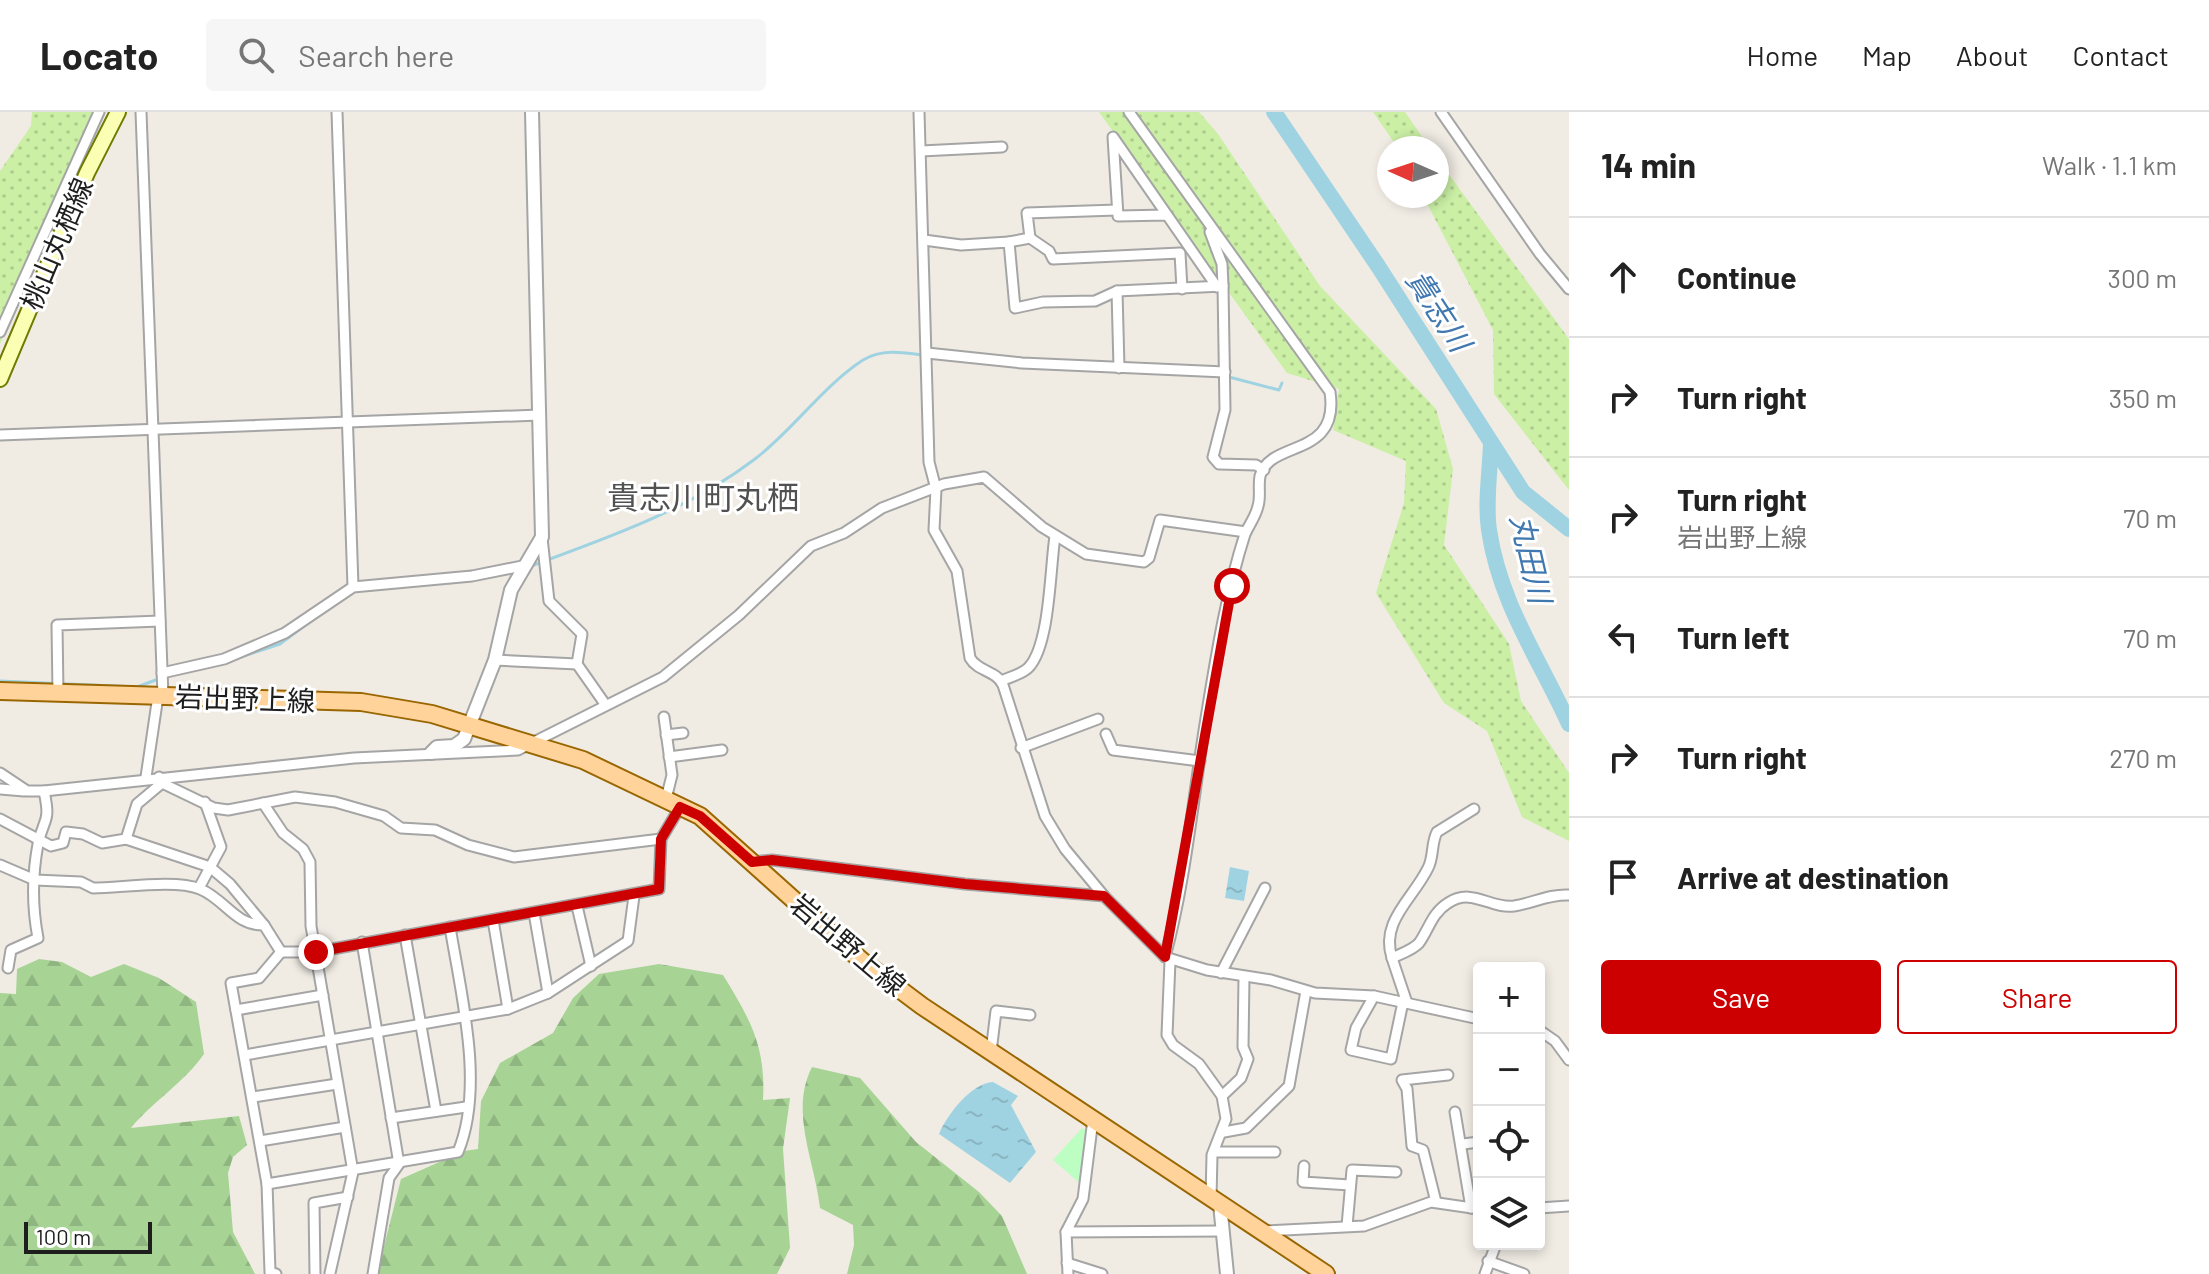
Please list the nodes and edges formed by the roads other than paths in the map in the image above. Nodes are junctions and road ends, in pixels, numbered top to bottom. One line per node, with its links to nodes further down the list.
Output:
1 (99, 112): 23 (street)
2 (118, 112): 27 (main road, 桃山丸栖線)
3 (141, 112): 30 (street)
4 (337, 112): 29 (street)
5 (532, 112): 28 (street)
6 (919, 112): 10 (street)
7 (1129, 112): 13 (street)
8 (1441, 112): 21 (street)
9 (1002, 147): 10 (street)
10 (921, 151): 16 (street)
11 (1117, 210): 12 (street); 12 (street); 15 (street)
12 (1167, 215): 14 (street)
13 (1209, 223): 19 (street); 32 (street)
14 (1178, 231): 18 (street); 19 (street)
15 (1030, 238): 17 (street); 18 (street)
16 (924, 240): 17 (street); 24 (street)
17 (1009, 242): 22 (street)
18 (1180, 253): 20 (street)
19 (1220, 286): 20 (street); 26 (street)
20 (1182, 289): 22 (street)
21 (1569, 289)
22 (1117, 291): 25 (street)
23 (0, 332)
24 (927, 353): 25 (street); 33 (street)
25 (1119, 368): 26 (street)
26 (1225, 372): 32 (street)
27 (0, 379)
28 (540, 415): 29 (street); 36 (street)
29 (346, 421): 30 (street); 38 (street)
30 (153, 429): 31 (street); 39 (street)
31 (0, 435)
32 (1264, 470): 34 (street)
33 (936, 489): 35 (street); 43 (street); 47 (street)
34 (1246, 532): 35 (street); 59 (street)
35 (1055, 536): 43 (street)
36 (542, 537): 37 (street); 41 (street)
37 (527, 565): 38 (street); 40 (street)
38 (353, 587): 42 (street)
39 (160, 621): 42 (street); 45 (street)
40 (495, 660): 41 (street); 50 (street)
41 (577, 664): 47 (street)
42 (162, 673): 46 (street)
43 (1001, 681): 55 (street)
44 (0, 691): 45 (main road, 岩出野上線)
45 (58, 693): 46 (main road, 岩出野上線)
46 (160, 696): 50 (main road, 岩出野上線); 61 (street)
47 (605, 704): 54 (street)
48 (664, 717): 53 (street)
49 (1098, 719): 55 (street)
50 (468, 726): 54 (main road, 岩出野上線); 57 (street)
51 (683, 733): 53 (street)
52 (1106, 734): 59 (street)
53 (666, 735): 58 (street)
54 (527, 745): 57 (street); 68 (main road, 岩出野上線)
55 (1021, 748): 82 (street)
56 (722, 750): 58 (street)
57 (431, 753): 62 (street)
58 (669, 757): 68 (street)
59 (1200, 761): 93 (street)
60 (0, 773): 64 (street)
61 (146, 777): 62 (street); 65 (street)
62 (161, 780): 66 (street); 71 (street)
63 (0, 789): 64 (street)
64 (27, 791): 65 (street)
65 (44, 791): 73 (street)
66 (205, 802): 67 (street); 76 (street)
67 (263, 803): 72 (street); 91 (street)
68 (673, 803): 72 (street); 74 (main road, 岩出野上線)
69 (1474, 809): 92 (street)
70 (0, 819): 73 (street)
71 (126, 839): 73 (street); 76 (street)
72 (661, 839): 81 (street)
73 (39, 842): 77 (street)
74 (752, 862): 82 (street); 112 (main road, 岩出野上線)
75 (0, 865): 77 (street)
76 (210, 867): 78 (street); 86 (street)
77 (35, 880): 78 (street); 95 (street)
78 (199, 888): 86 (street)
79 (1265, 888): 96 (street)
80 (1569, 895): 92 (street)
81 (634, 896): 83 (street); 94 (street)
82 (1104, 896): 93 (street)
83 (577, 906): 84 (street); 94 (street)
84 (534, 913): 85 (street); 99 (street)
85 (493, 920): 87 (street); 103 (street)
86 (264, 925): 90 (street)
87 (450, 927): 88 (street); 106 (street)
88 (405, 935): 89 (street); 108 (street)
89 (362, 942): 91 (street); 109 (street)
90 (281, 952): 91 (street); 104 (street)
91 (316, 952): 100 (street)
92 (1392, 958): 102 (street)
93 (1167, 959): 96 (street); 117 (street)
94 (591, 966): 99 (street)
95 (8, 968)
96 (1221, 973): 97 (street)
97 (1244, 977): 98 (street); 117 (street)
98 (1306, 991): 101 (street); 125 (street)
99 (548, 993): 103 (street)
100 (323, 995): 104 (street); 111 (street)
101 (1374, 996): 102 (street); 102 (street)
102 (1405, 1003): 107 (street)
103 (508, 1009): 106 (street)
104 (236, 1010): 113 (street)
105 (1030, 1015): 112 (street)
106 (465, 1016): 108 (street); 119 (street)
107 (1473, 1018)
108 (418, 1025): 109 (street); 120 (street)
109 (377, 1032): 111 (street); 122 (street)
110 (1545, 1034): 114 (street)
111 (330, 1040): 113 (street); 116 (street)
112 (991, 1052): 123 (main road, 岩出野上線)
113 (245, 1055): 118 (street)
114 (1569, 1060)
115 (1448, 1075): 140 (street)
116 (337, 1084): 118 (street); 124 (street)
117 (1222, 1096): 125 (street)
118 (253, 1097): 126 (street)
119 (466, 1107): 120 (street); 131 (street)
120 (436, 1111): 122 (street)
121 (1455, 1112): 128 (street)
122 (391, 1118): 131 (street)
123 (1093, 1119): 139 (main road, 岩出野上線); 147 (street)
124 (345, 1127): 126 (street); 133 (street)
125 (1224, 1132): 129 (street)
126 (260, 1141): 135 (street)
127 (1473, 1143): 128 (street)
128 (1463, 1144): 138 (street)
129 (1214, 1152): 130 (street); 139 (street)
130 (1275, 1152)
131 (399, 1164): 133 (street); 154 (street)
132 (1304, 1166): 136 (street)
133 (353, 1172): 135 (street); 137 (street)
134 (1396, 1172): 136 (street)
135 (267, 1184): 151 (street)
136 (1350, 1185): 144 (street)
137 (348, 1197): 152 (street); 153 (street)
138 (1473, 1197)
139 (1215, 1201): 145 (street); 146 (main road, 岩出野上線)
140 (1436, 1202): 142 (street); 144 (street)
141 (1569, 1206): 143 (street)
142 (1473, 1208)
143 (1545, 1208)
144 (1347, 1226): 146 (street)
145 (1223, 1231): 147 (street); 157 (street)
146 (1263, 1231): 158 (main road, 岩出野上線)
147 (1066, 1232): 150 (street)
148 (1493, 1250): 149 (street)
149 (1488, 1261): 159 (street); 160 (street)
150 (1067, 1263): 155 (street); 156 (street)
151 (276, 1274)
152 (315, 1274)
153 (329, 1274)
154 (373, 1274)
155 (1068, 1274)
156 (1102, 1274)
157 (1227, 1274)
158 (1326, 1274)
159 (1485, 1274)
160 (1524, 1274)

